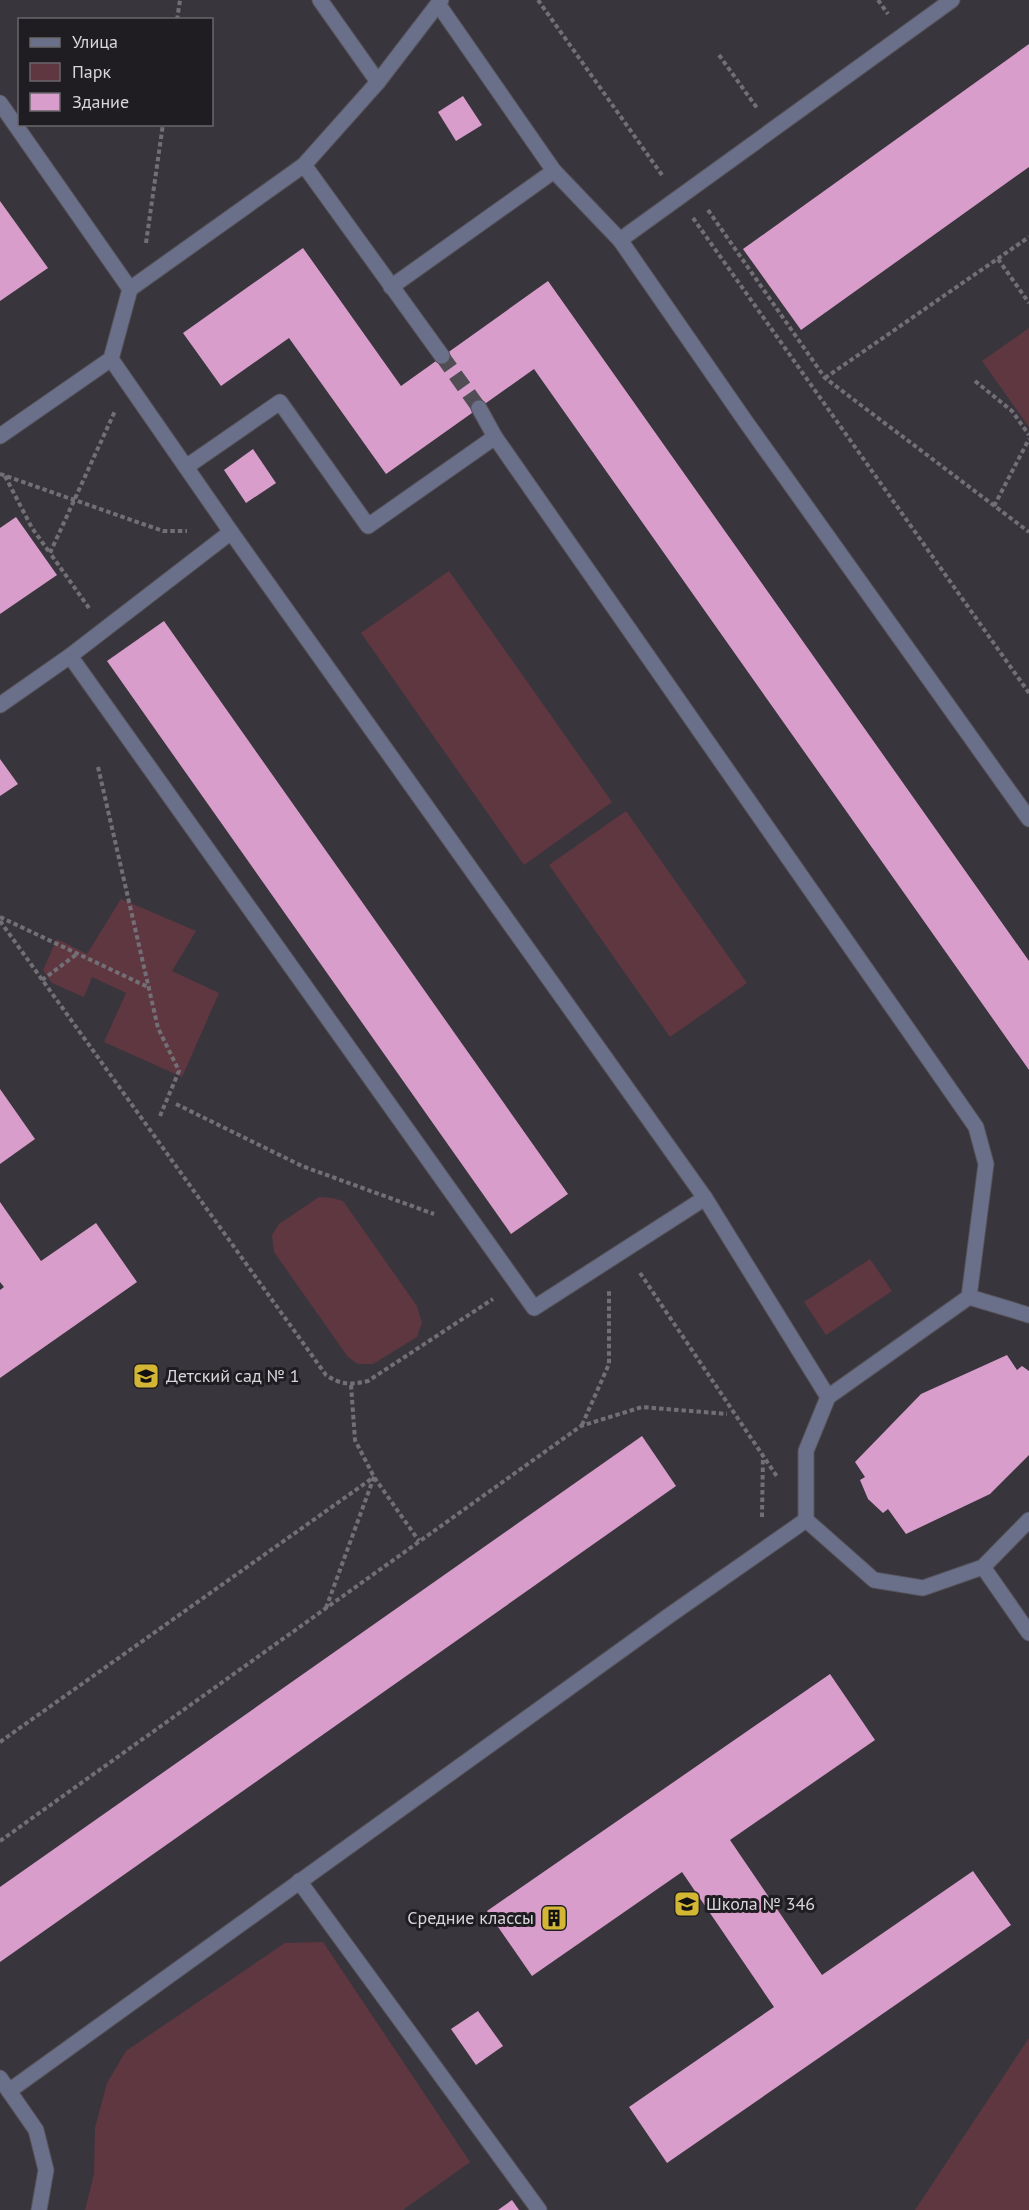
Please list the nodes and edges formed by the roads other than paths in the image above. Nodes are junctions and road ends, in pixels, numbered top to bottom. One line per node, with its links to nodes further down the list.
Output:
1 (320, 0): 4 (lane)
2 (952, 0): 8 (lane)
3 (439, 2): 4 (lane); 7 (lane)
4 (378, 82): 6 (lane)
5 (0, 103): 10 (lane)
6 (304, 165): 9 (lane); 10 (lane)
7 (554, 171): 8 (lane); 9 (lane)
8 (620, 240): 20 (lane)
9 (391, 287): 11 (lane)
10 (130, 289): 12 (lane)
11 (442, 356)
12 (111, 359): 14 (lane); 16 (lane)
13 (479, 408): 15 (lane)
14 (0, 436)
15 (495, 437): 16 (lane); 22 (lane)
16 (186, 467): 17 (lane)
17 (231, 532): 18 (lane); 21 (lane)
18 (70, 656): 19 (lane); 21 (lane)
19 (0, 705)
20 (1029, 819)
21 (705, 1198): 24 (lane)
22 (969, 1297): 23 (lane); 24 (lane)
23 (1029, 1315)
24 (828, 1397): 25 (lane)
25 (806, 1520): 27 (lane); 29 (lane)
26 (1029, 1520): 27 (lane)
27 (983, 1567): 28 (lane)
28 (1029, 1633)
29 (299, 1881): 31 (lane); 33 (lane)
30 (0, 2078): 31 (lane)
31 (9, 2091): 32 (lane)
32 (39, 2210)
33 (539, 2210)

